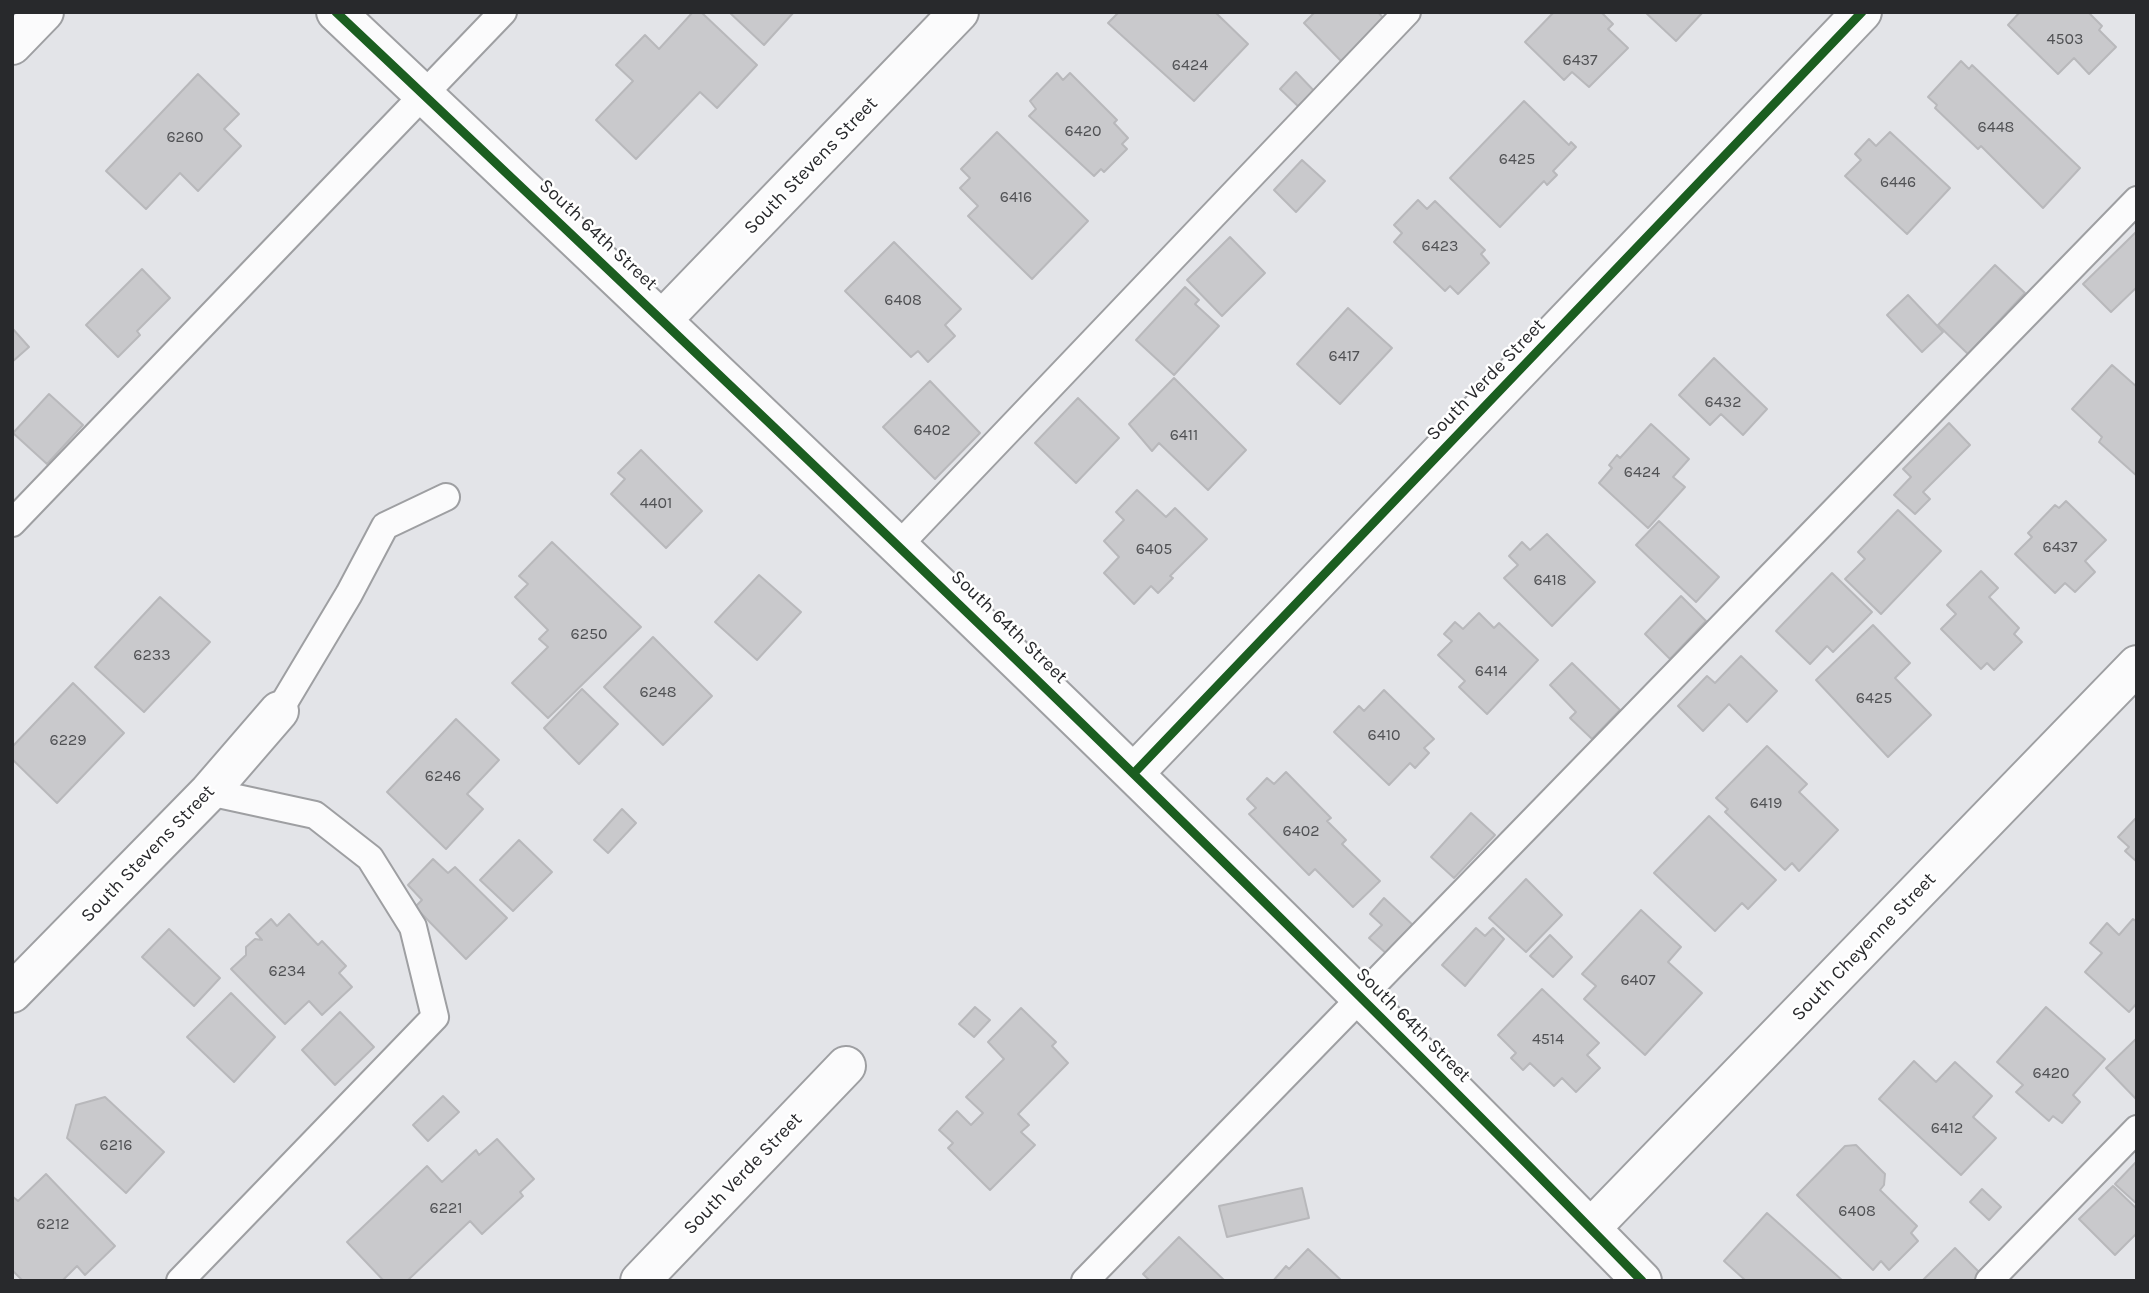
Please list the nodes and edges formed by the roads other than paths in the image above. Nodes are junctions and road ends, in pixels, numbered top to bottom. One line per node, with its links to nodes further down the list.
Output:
1 (44, 12): 7 (street)
2 (336, 12): 8 (street, South 64th Street)
3 (503, 12): 8 (lane)
4 (958, 12): 10 (street, South Stevens Street)
5 (1407, 12): 13 (lane)
6 (1862, 12): 16 (street, South Verde Street)
7 (12, 45)
8 (424, 94): 10 (street, South 64th Street); 12 (lane)
9 (2137, 200): 19 (lane)
10 (663, 319): 13 (street, South 64th Street)
11 (446, 497): 15 (lane)
12 (12, 523)
13 (899, 545): 16 (street, South 64th Street)
14 (2137, 665): 22 (street, South Cheyenne Street)
15 (279, 711): 17 (street, South Stevens Street)
16 (1135, 772): 19 (street, South 64th Street)
17 (209, 792): 18 (street, South Stevens Street); 23 (lane)
18 (12, 993)
19 (1359, 996): 22 (street, South 64th Street); 25 (lane)
20 (846, 1066): 24 (street, South Verde Street)
21 (2137, 1129): 27 (lane)
22 (1591, 1228): 26 (street, South 64th Street)
23 (180, 1281)
24 (640, 1281)
25 (1085, 1281)
26 (1643, 1281)
27 (1989, 1281)

